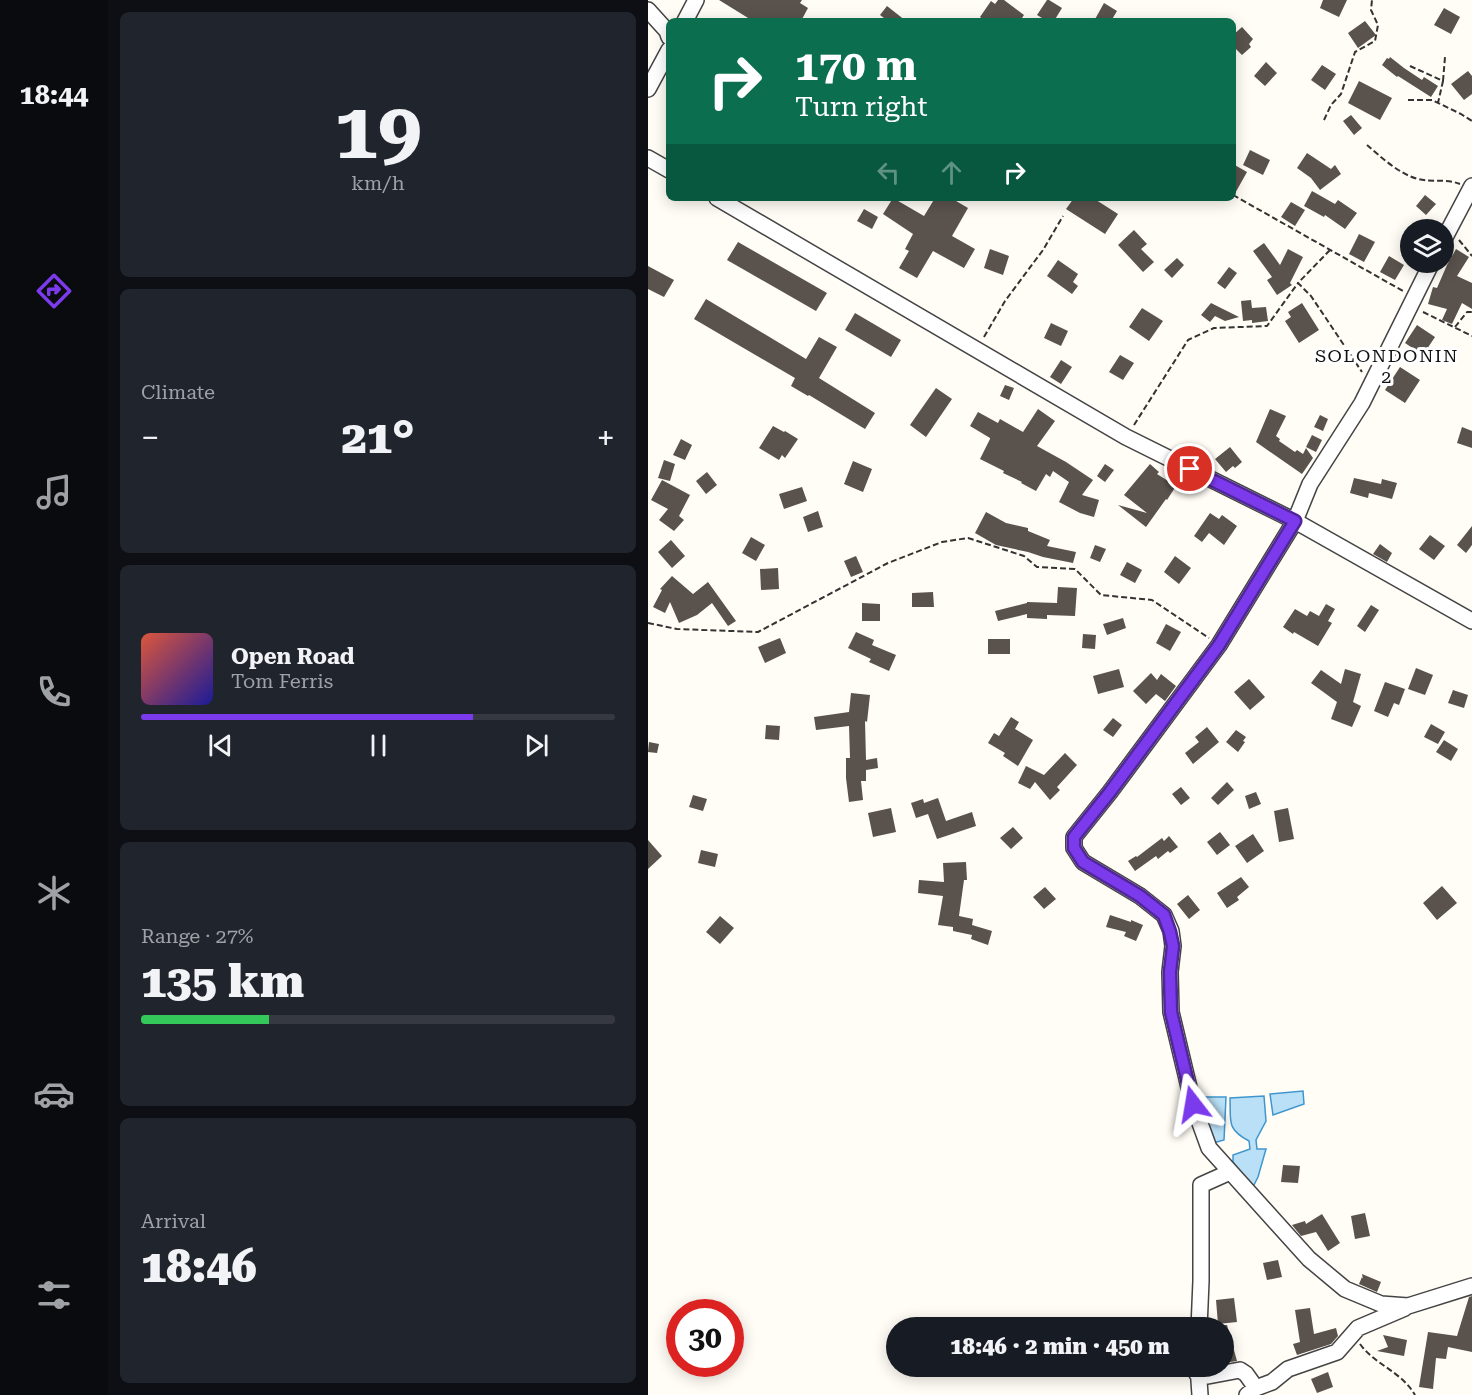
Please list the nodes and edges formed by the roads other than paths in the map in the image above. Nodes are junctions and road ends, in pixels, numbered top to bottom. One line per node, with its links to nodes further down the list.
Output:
1 (696, 0): 3 (street)
2 (648, 10): 4 (street)
3 (687, 18)
4 (666, 31)
5 (666, 55): 6 (street)
6 (648, 88)
7 (648, 158): 8 (street)
8 (666, 168)
9 (1471, 187): 11 (street)
10 (722, 201): 13 (street)
11 (1454, 221)
12 (1426, 273): 13 (street)
13 (1295, 521): 14 (street); 15 (street)
14 (1472, 621)
15 (1230, 1172): 17 (street); 18 (street)
16 (1472, 1286): 17 (street)
17 (1408, 1306): 21 (street)
18 (1199, 1317)
19 (1234, 1371): 21 (street)
20 (1198, 1377): 22 (street)
21 (1252, 1392)
22 (1200, 1395)

